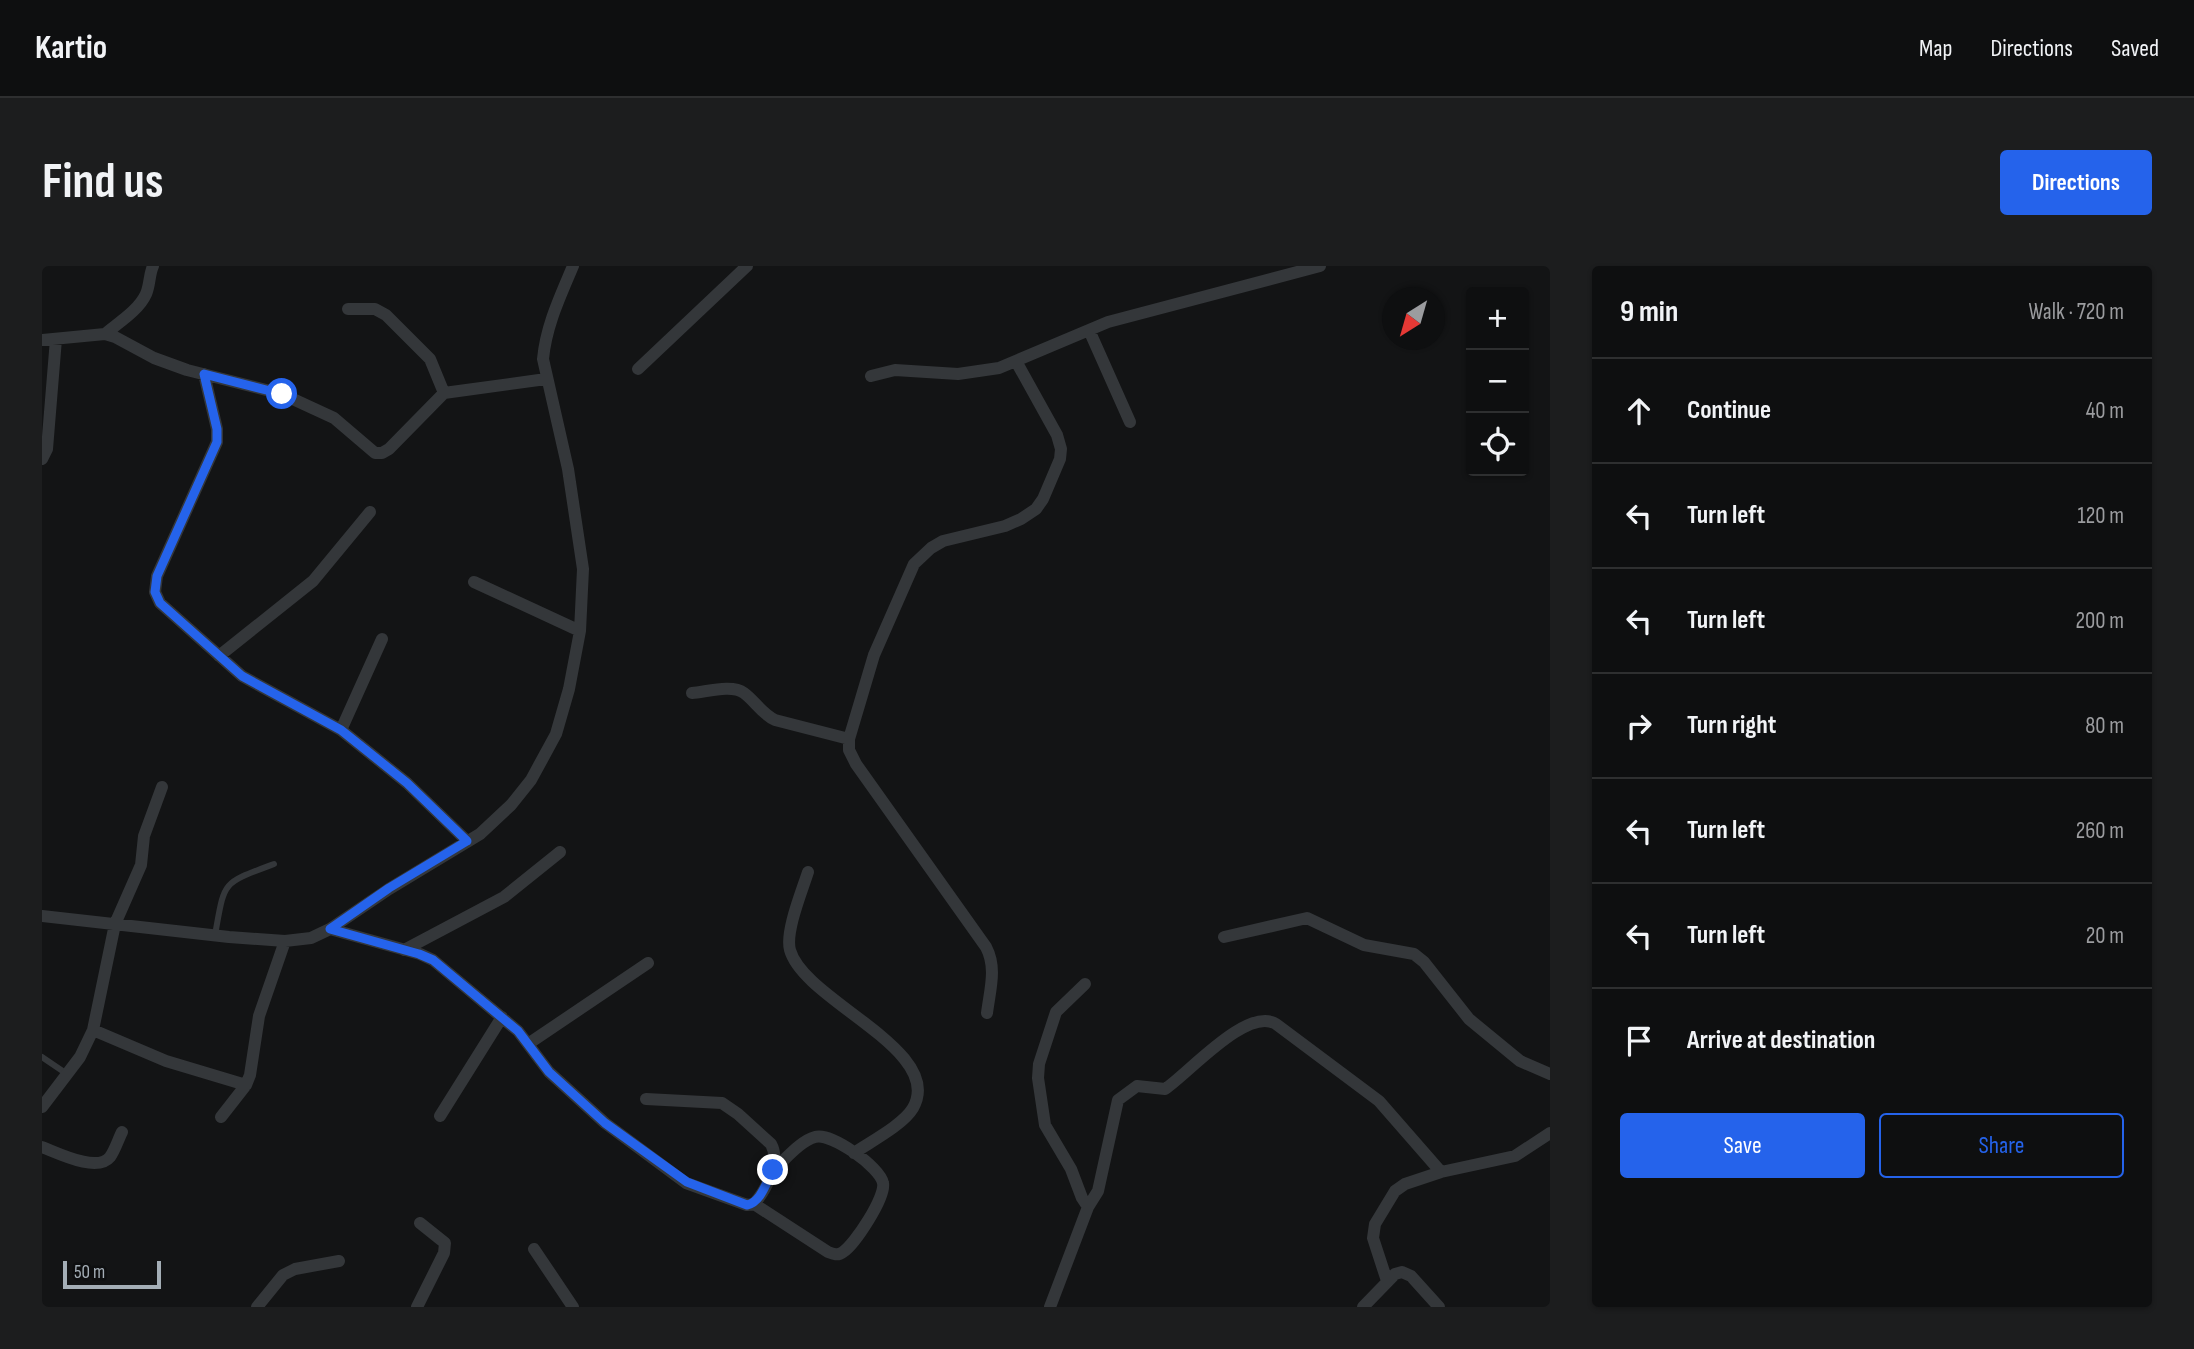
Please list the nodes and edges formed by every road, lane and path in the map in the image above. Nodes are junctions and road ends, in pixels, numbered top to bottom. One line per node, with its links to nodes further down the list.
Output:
1 (153, 266): 7 (street)
2 (573, 266): 14 (street)
3 (747, 266): 11 (street)
4 (1320, 266): 6 (street)
5 (348, 309): 15 (street)
6 (1090, 330): 10 (street); 16 (street)
7 (105, 334): 8 (street); 12 (street)
8 (56, 338): 9 (street); 17 (street)
9 (42, 340)
10 (1017, 363): 13 (street); 25 (street)
11 (638, 369)
12 (204, 374): 15 (street); 22 (street)
13 (871, 376)
14 (546, 379): 15 (street); 20 (street)
15 (444, 393)
16 (1130, 422)
17 (42, 459)
18 (370, 512): 22 (street)
19 (474, 582): 20 (street)
20 (580, 631): 27 (street)
21 (382, 639): 24 (street)
22 (219, 656): 24 (street)
23 (692, 693): 25 (street)
24 (341, 730): 27 (street)
25 (849, 739): 40 (street)
26 (162, 787): 32 (street)
27 (467, 841): 33 (street)
28 (560, 852): 37 (street)
29 (274, 864): 34 (lane)
30 (808, 872): 55 (street)
31 (42, 916): 32 (street)
32 (115, 924): 34 (street); 42 (street)
33 (330, 929): 36 (street); 37 (street)
34 (215, 936): 36 (street)
35 (1224, 937): 46 (street)
36 (285, 941): 47 (street)
37 (404, 950): 41 (street)
38 (648, 963): 43 (street)
39 (1085, 984): 59 (street)
40 (987, 1013)
41 (502, 1017): 43 (street); 50 (street)
42 (93, 1030): 45 (street); 47 (street)
43 (528, 1044): 58 (street)
44 (42, 1057): 45 (lane)
45 (67, 1074): 49 (street)
46 (1550, 1074)
47 (246, 1085): 51 (street)
48 (646, 1099): 56 (street)
49 (42, 1107)
50 (440, 1116)
51 (221, 1117)
52 (122, 1132): 54 (street)
53 (1550, 1133): 57 (street)
54 (42, 1147)
55 (854, 1153): 56 (street); 58 (street)
56 (773, 1170): 58 (street)
57 (1441, 1172): 59 (street); 63 (street)
58 (754, 1203)
59 (1088, 1207): 67 (street)
60 (421, 1223): 65 (street)
61 (534, 1249): 66 (street)
62 (339, 1261): 64 (street)
63 (1387, 1281): 68 (street); 69 (street)
64 (257, 1307)
65 (416, 1307)
66 (573, 1307)
67 (1050, 1307)
68 (1363, 1307)
69 (1439, 1307)

